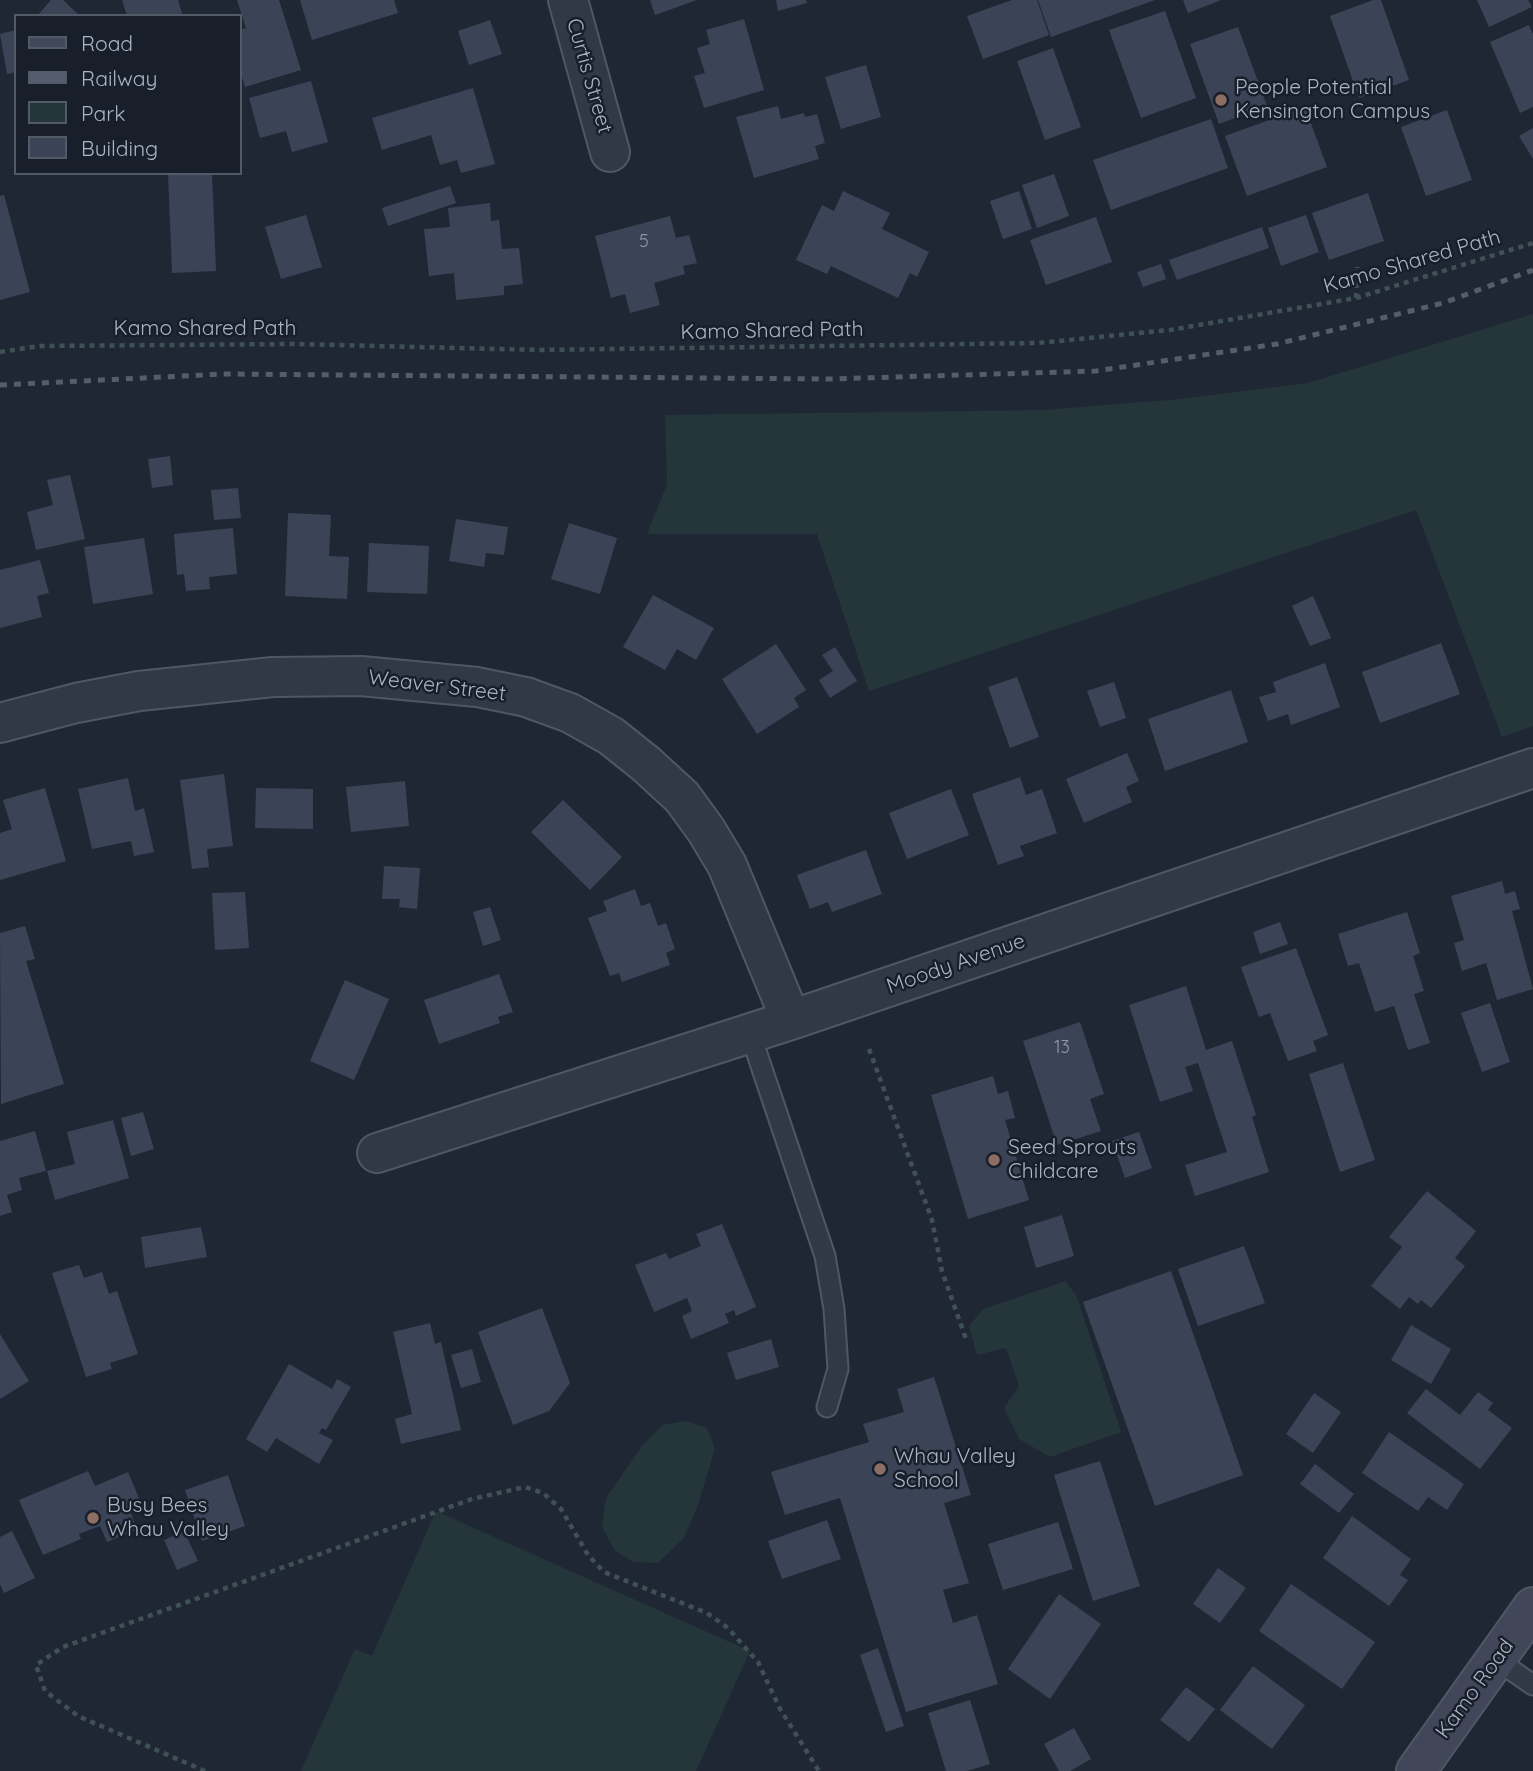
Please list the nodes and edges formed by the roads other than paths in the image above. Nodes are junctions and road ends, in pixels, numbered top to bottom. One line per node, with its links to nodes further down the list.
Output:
1 (568, 0): 2 (street, Curtis Street)
2 (610, 152)
3 (0, 723): 5 (street, Weaver Street)
4 (1533, 768): 5 (street, Moody Avenue)
5 (791, 1020): 6 (street, Moody Avenue)
6 (750, 1033): 7 (street, Moody Avenue); 8 (lane)
7 (377, 1153)
8 (827, 1406)
9 (1533, 1607): 10 (main road, Kamo Road)
10 (1497, 1660): 11 (lane); 12 (main road, Kamo Road)
11 (1533, 1685)
12 (1416, 1771)

